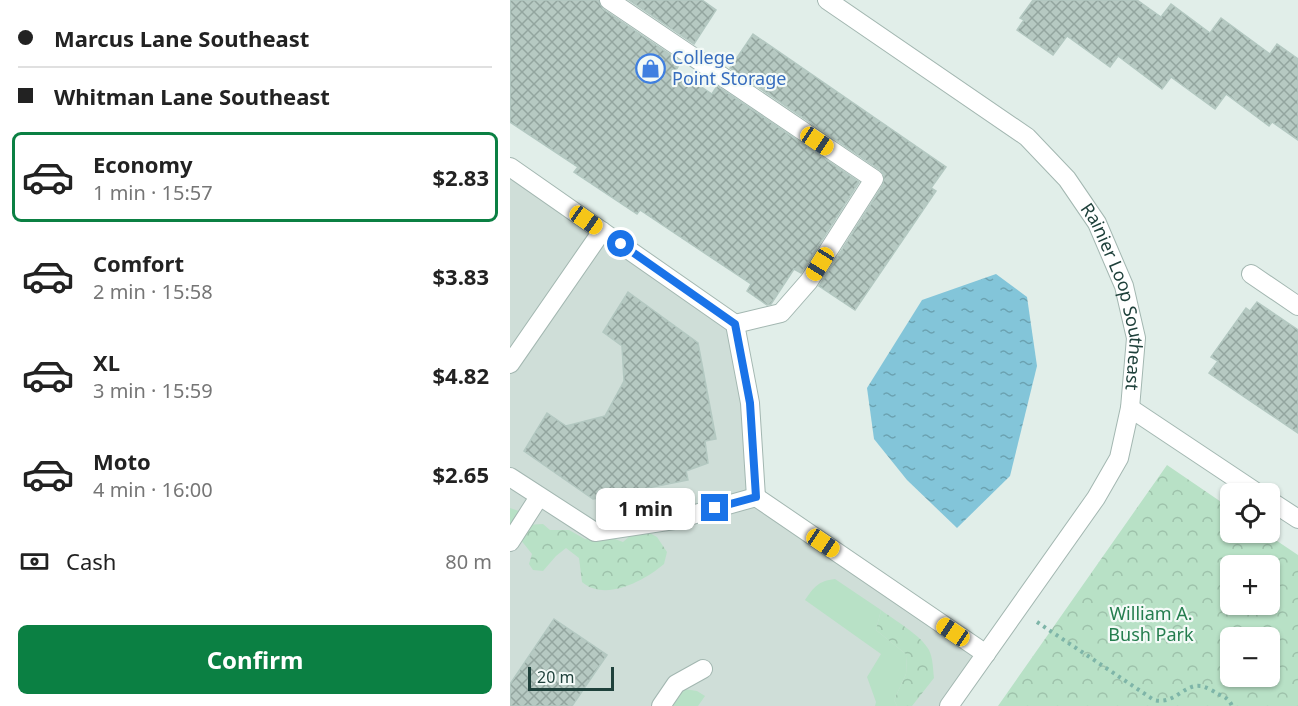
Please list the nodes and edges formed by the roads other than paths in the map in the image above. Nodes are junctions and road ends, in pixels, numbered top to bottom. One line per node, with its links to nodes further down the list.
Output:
1 (609, 0): 7 (street)
2 (827, 0): 9 (street, Rainier Loop Southeast)
3 (510, 167): 4 (street)
4 (602, 231): 7 (street); 8 (street)
5 (1251, 274): 6 (street)
6 (1298, 306)
7 (735, 324): 13 (street)
8 (510, 364)
9 (1130, 408): 11 (street); 17 (street, Rainier Loop Southeast)
10 (510, 477): 12 (street)
11 (1242, 483)
12 (539, 497): 13 (street); 16 (street)
13 (756, 497): 17 (street)
14 (1280, 507): 15 (street)
15 (1298, 519)
16 (510, 542)
17 (986, 654): 20 (street, Rainier Loop Southeast)
18 (703, 669): 19 (street)
19 (661, 706)
20 (949, 706)

